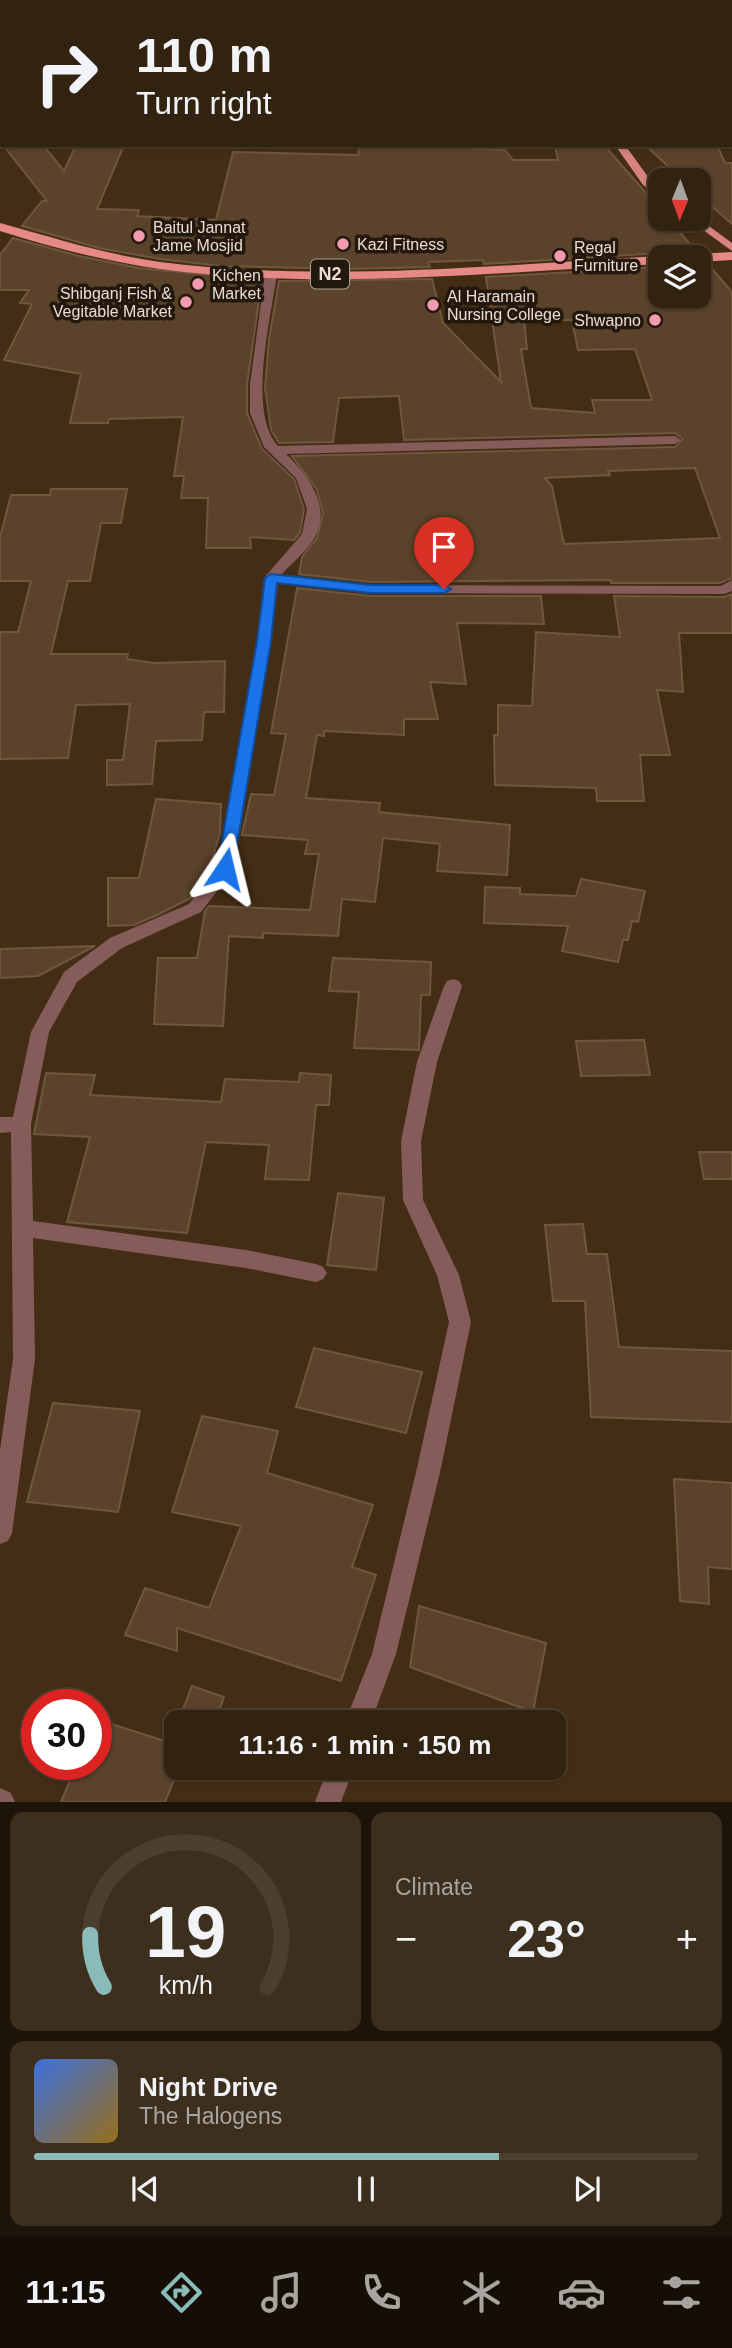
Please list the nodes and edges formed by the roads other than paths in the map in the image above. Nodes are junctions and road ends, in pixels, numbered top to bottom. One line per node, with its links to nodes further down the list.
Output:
1 (621, 147): 2 (main road)
2 (648, 184)
3 (0, 228): 9 (highway, N2)
4 (710, 231): 5 (main road)
5 (732, 248)
6 (732, 256): 7 (highway)
7 (711, 257)
8 (648, 261): 9 (highway, N2)
9 (271, 274): 11 (street)
10 (675, 440): 11 (street)
11 (275, 450): 12 (street)
12 (271, 578): 13 (street); 15 (street)
13 (732, 584)
14 (453, 986): 20 (street)
15 (20, 1124): 16 (street); 17 (street)
16 (0, 1125)
17 (22, 1228): 18 (street); 19 (street)
18 (317, 1273)
19 (0, 1533)
20 (363, 1710)
21 (336, 1780): 22 (street)
22 (328, 1802)

